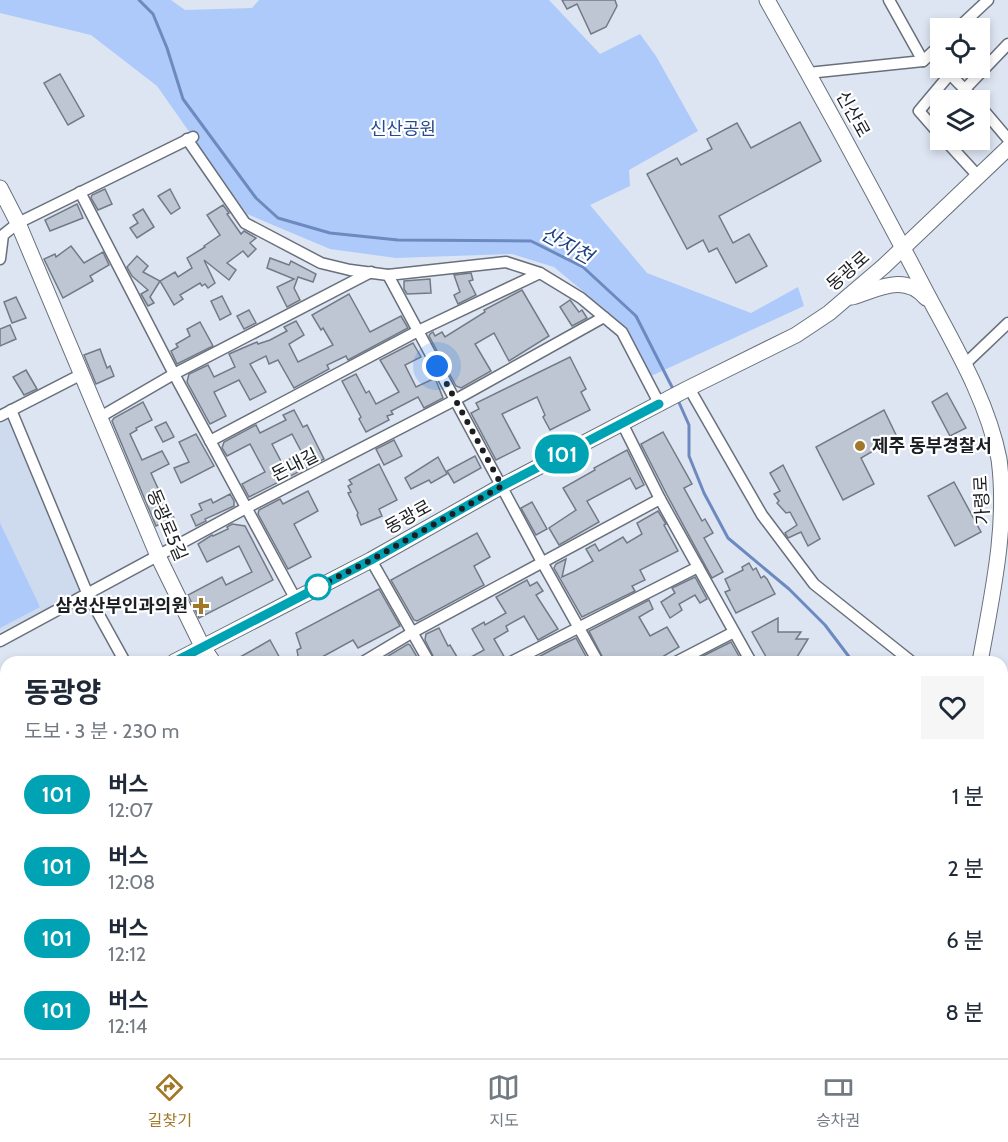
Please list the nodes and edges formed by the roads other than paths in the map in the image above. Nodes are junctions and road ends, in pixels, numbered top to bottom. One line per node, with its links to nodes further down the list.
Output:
1 (767, 0): 9 (main road, 신산로)
2 (889, 0): 7 (street)
3 (987, 0): 4 (street)
4 (968, 18)
5 (1008, 44): 11 (street)
6 (930, 54): 7 (street)
7 (927, 57): 8 (street); 9 (street)
8 (930, 58)
9 (808, 73): 22 (main road, 신산로)
10 (955, 78): 11 (street)
11 (965, 88)
12 (930, 95): 14 (street)
13 (990, 118): 15 (street)
14 (930, 124)
15 (1008, 139)
16 (1008, 148): 18 (main road, 동광로)
17 (954, 150): 18 (street)
18 (978, 176): 22 (main road, 동광로)
19 (0, 188): 21 (main road, 동광로5길)
20 (80, 192): 21 (street); 24 (street); 34 (street)
21 (18, 223): 23 (street); 33 (main road, 동광로5길)
22 (903, 247): 27 (main road, 동광로); 28 (main road, 가령로)
23 (0, 259)
24 (371, 272): 26 (street); 34 (street)
25 (540, 273): 26 (street); 29 (street); 31 (street)
26 (388, 275): 31 (street)
27 (846, 299): 28 (main road); 35 (main road, 동광로)
28 (934, 308): 32 (main road, 가령로)
29 (604, 317): 36 (street, 돈내길); 37 (street)
30 (1008, 323): 32 (street)
31 (418, 331): 36 (street); 42 (street)
32 (964, 365): 46 (main road, 가령로)
33 (82, 374): 38 (street); 40 (main road, 동광로5길)
34 (174, 374): 40 (street); 42 (street)
35 (689, 388): 37 (main road, 동광로); 67 (street)
36 (455, 400): 43 (street); 45 (street, 돈내길)
37 (660, 403): 41 (main road, 동광로)
38 (11, 410): 39 (street); 51 (street)
39 (0, 416)
40 (100, 417): 47 (main road, 동광로5길)
41 (622, 423): 43 (main road, 동광로); 44 (street)
42 (210, 441): 45 (street)
43 (502, 486): 48 (main road, 동광로); 49 (street)
44 (660, 499): 49 (street); 50 (street)
45 (246, 508): 47 (street, 돈내길); 52 (street)
46 (1006, 530): 68 (main road, 가령로)
47 (158, 556): 51 (street, 돈내길); 57 (main road, 동광로5길)
48 (371, 560): 52 (main road, 동광로); 54 (street)
49 (542, 562): 53 (street); 54 (street)
50 (698, 567): 53 (street); 55 (street)
51 (88, 595): 56 (street, 돈내길); 58 (street)
52 (295, 598): 57 (main road, 동광로)
53 (579, 628): 63 (street); 64 (street)
54 (413, 632): 61 (street); 62 (street)
55 (735, 632): 65 (street); 66 (street)
56 (0, 641)
57 (202, 646): 59 (main road, 동광로); 60 (main road, 동광로5길)
58 (122, 656)
59 (184, 656)
60 (209, 656)
61 (373, 656)
62 (426, 656)
63 (523, 656)
64 (595, 656)
65 (688, 656)
66 (748, 656)
67 (904, 656)
68 (981, 656)

